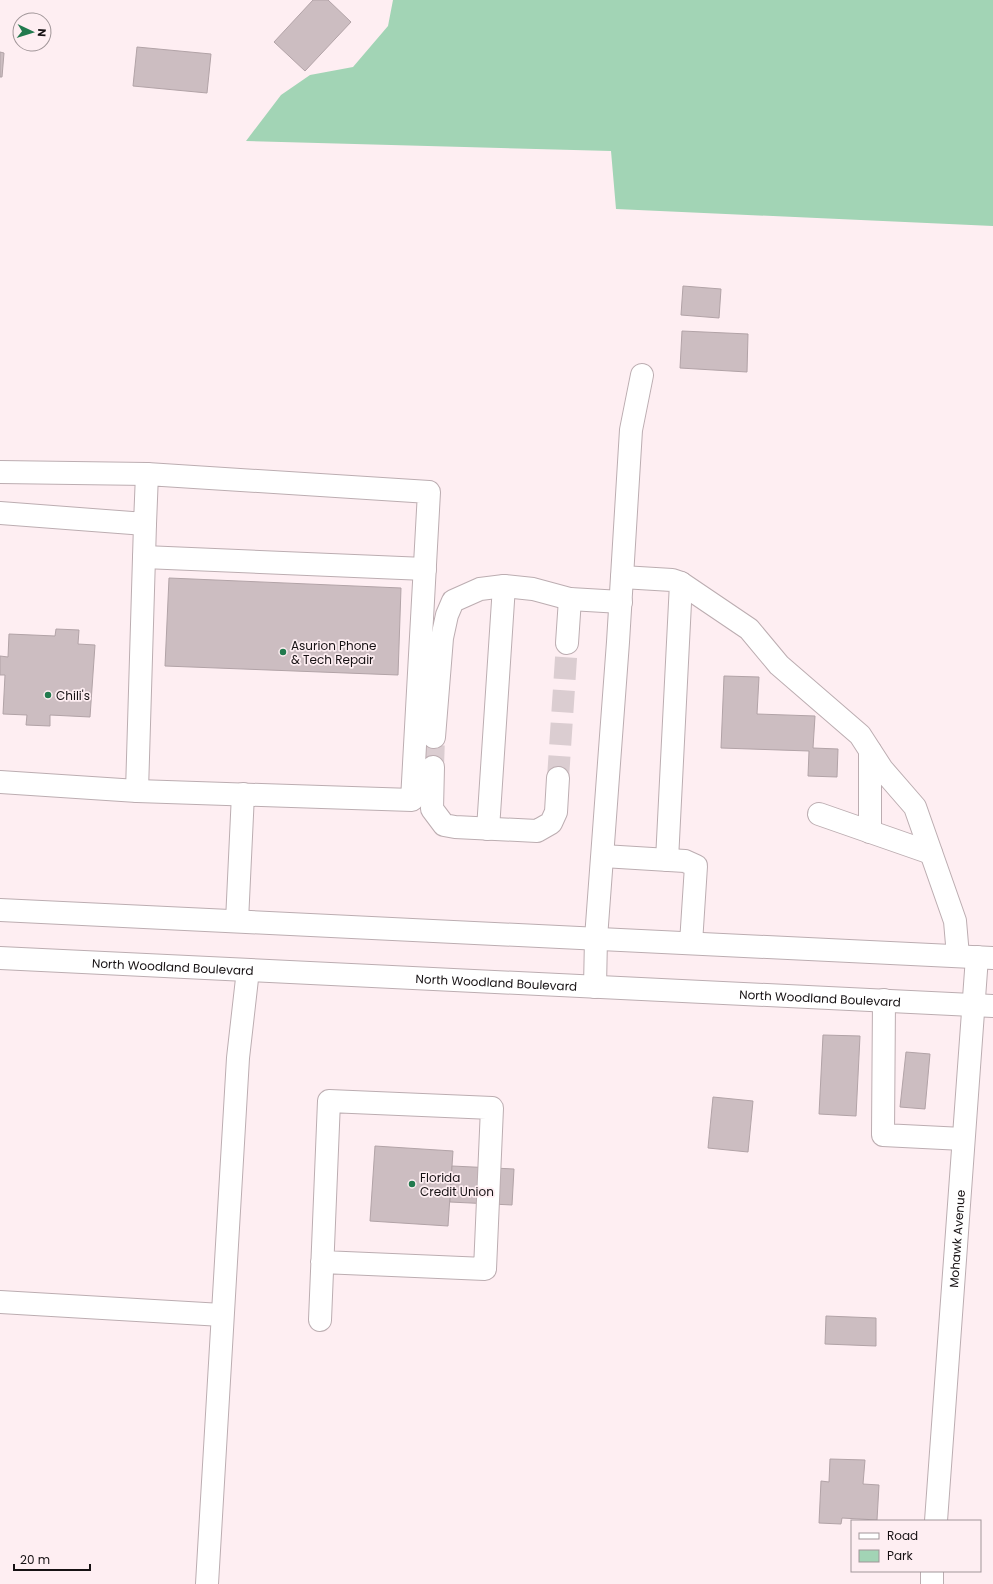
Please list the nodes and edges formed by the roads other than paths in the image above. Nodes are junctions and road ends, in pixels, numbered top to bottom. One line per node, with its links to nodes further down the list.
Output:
1 (642, 375): 8 (main road)
2 (0, 472): 3 (main road)
3 (147, 474): 5 (main road); 7 (main road)
4 (0, 513): 5 (main road)
5 (145, 524): 6 (main road)
6 (144, 557): 7 (main road); 19 (main road)
7 (425, 569): 20 (main road)
8 (622, 577): 9 (main road); 12 (main road)
9 (681, 583): 15 (main road, Mohawk Avenue); 26 (main road)
10 (504, 586): 11 (main road); 14 (main road); 22 (main road)
11 (570, 599): 12 (main road); 13 (main road)
12 (621, 602): 25 (main road)
13 (567, 643)
14 (434, 737)
15 (870, 751): 23 (main road); 24 (main road, Mohawk Avenue)
16 (433, 767): 22 (main road)
17 (558, 778): 22 (main road)
18 (0, 782): 19 (main road)
19 (137, 791): 20 (main road)
20 (243, 794): 28 (main road)
21 (819, 814): 23 (main road)
22 (488, 829)
23 (870, 832): 24 (main road)
24 (931, 853): 31 (main road, Mohawk Avenue)
25 (602, 856): 26 (main road); 29 (main road)
26 (667, 860): 30 (main road)
27 (0, 910): 28 (main road)
28 (237, 921): 29 (main road)
29 (596, 938): 30 (main road); 34 (main road)
30 (691, 943): 31 (main road)
31 (976, 957): 36 (main road, Mohawk Avenue)
32 (0, 958): 33 (main road, North Woodland Boulevard)
33 (248, 970): 34 (main road, North Woodland Boulevard); 40 (main road)
34 (595, 987): 35 (main road, North Woodland Boulevard)
35 (884, 1000): 36 (main road, North Woodland Boulevard); 37 (main road)
36 (983, 1005): 37 (main road, Mohawk Avenue)
37 (963, 1139): 42 (main road, Mohawk Avenue)
38 (322, 1262): 38 (main road); 41 (main road)
39 (0, 1302): 40 (main road)
40 (222, 1315): 44 (main road)
41 (320, 1320)
42 (936, 1520)
43 (932, 1572): 45 (main road)
44 (207, 1584)
45 (932, 1584)

